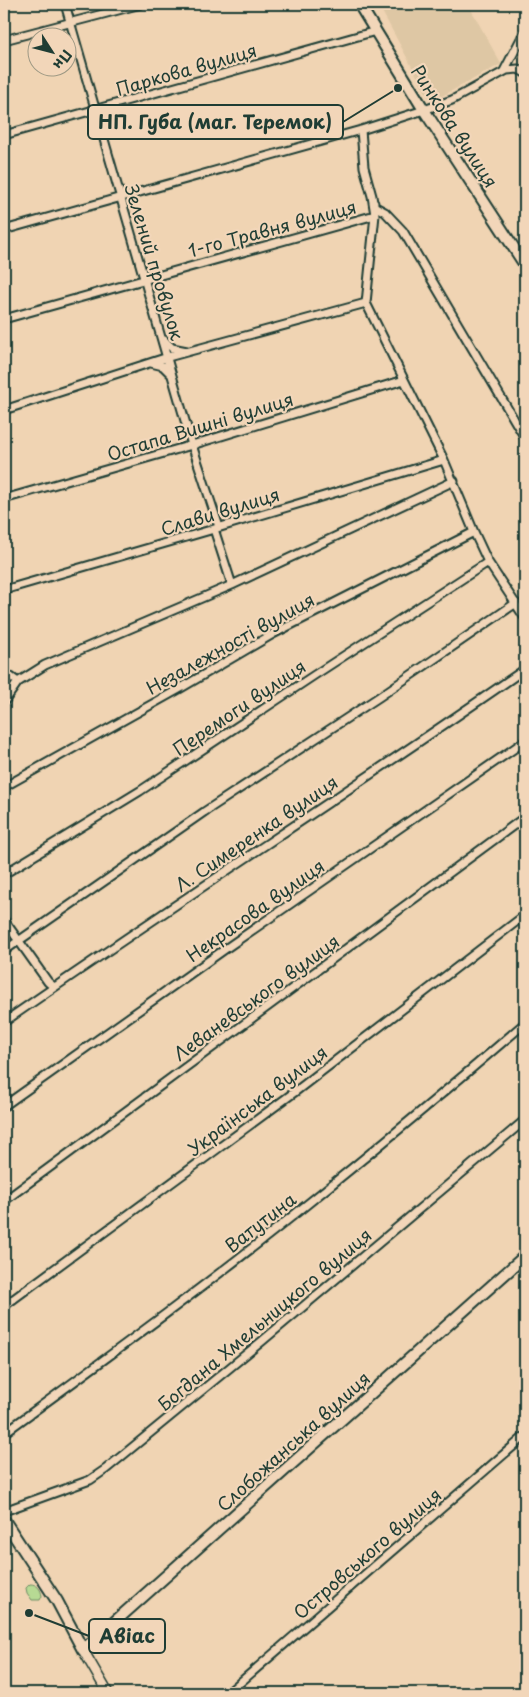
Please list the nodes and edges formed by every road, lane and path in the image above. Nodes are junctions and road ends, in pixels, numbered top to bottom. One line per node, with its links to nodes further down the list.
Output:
1 (65, 4): 4 (street, Зелений провулок)
2 (141, 4): 4 (street)
3 (358, 4): 5 (main road, Ринкова вулиця)
4 (70, 22): 7 (street); 10 (street, Зелений провулок)
5 (376, 31): 10 (street, Паркова вулиця); 11 (main road, Ринкова вулиця)
6 (525, 31): 8 (street)
7 (4, 40)
8 (504, 71): 9 (street); 11 (street)
9 (525, 73)
10 (95, 110): 13 (street, Паркова вулиця); 14 (street, Зелений провулок)
11 (424, 110): 12 (street); 18 (main road, Ринкова вулиця)
12 (361, 130): 14 (street); 15 (street)
13 (4, 135)
14 (119, 196): 17 (street); 19 (street, Зелений провулок)
15 (372, 196): 16 (street); 29 (street)
16 (375, 215): 19 (street, 1-го Травня вулиця); 20 (street)
17 (4, 230)
18 (525, 265)
19 (143, 280): 21 (street, 1-го Травня вулиця); 22 (street, Зелений провулок)
20 (366, 303): 23 (street); 27 (street)
21 (4, 319)
22 (161, 338): 23 (street); 24 (street, Зелений провулок)
23 (190, 351): 24 (street)
24 (168, 357): 25 (street); 26 (street, Зелений провулок)
25 (148, 364): 26 (street); 28 (street)
26 (173, 378): 30 (street, Зелений провулок)
27 (404, 380): 30 (street, Остапа Вишні вулиця); 31 (street)
28 (4, 410)
29 (525, 438)
30 (192, 445): 33 (street, Остапа Вишні вулиця); 34 (street, Зелений провулок)
31 (444, 460): 32 (street); 34 (street, Слави вулиця)
32 (454, 481): 35 (street); 37 (street)
33 (4, 500)
34 (216, 528): 37 (street, Зелений провулок); 38 (street, Слави вулиця)
35 (474, 532): 36 (street); 46 (street, Незалежності вулиця)
36 (488, 562): 39 (street); 48 (street, Перемоги вулиця)
37 (232, 585): 43 (street)
38 (4, 590)
39 (516, 603): 40 (street); 51 (street)
40 (525, 618)
41 (525, 669): 53 (street, Л. Симеренка вулиця)
42 (4, 672): 43 (street)
43 (18, 682): 44 (street)
44 (4, 702)
45 (525, 741): 56 (street, Некрасова вулиця)
46 (4, 787)
47 (525, 817): 58 (street, Леваневського вулиця)
48 (4, 874)
49 (525, 915): 60 (street, Українська вулиця)
50 (4, 920): 51 (street)
51 (19, 942): 52 (street); 53 (street)
52 (4, 951)
53 (54, 987): 54 (street, Л. Симеренка вулиця)
54 (4, 1022)
55 (525, 1023): 61 (street, Ватутина)
56 (4, 1106)
57 (525, 1120): 63 (street, Богдана Хмельницкого вулиця)
58 (4, 1201)
59 (525, 1256): 65 (main road, Слобожанська вулиця)
60 (4, 1306)
61 (4, 1433)
62 (525, 1436): 67 (street, Островського вулиця)
63 (4, 1512)
64 (4, 1520): 65 (main road)
65 (83, 1650): 66 (street)
66 (108, 1693)
67 (228, 1693)

